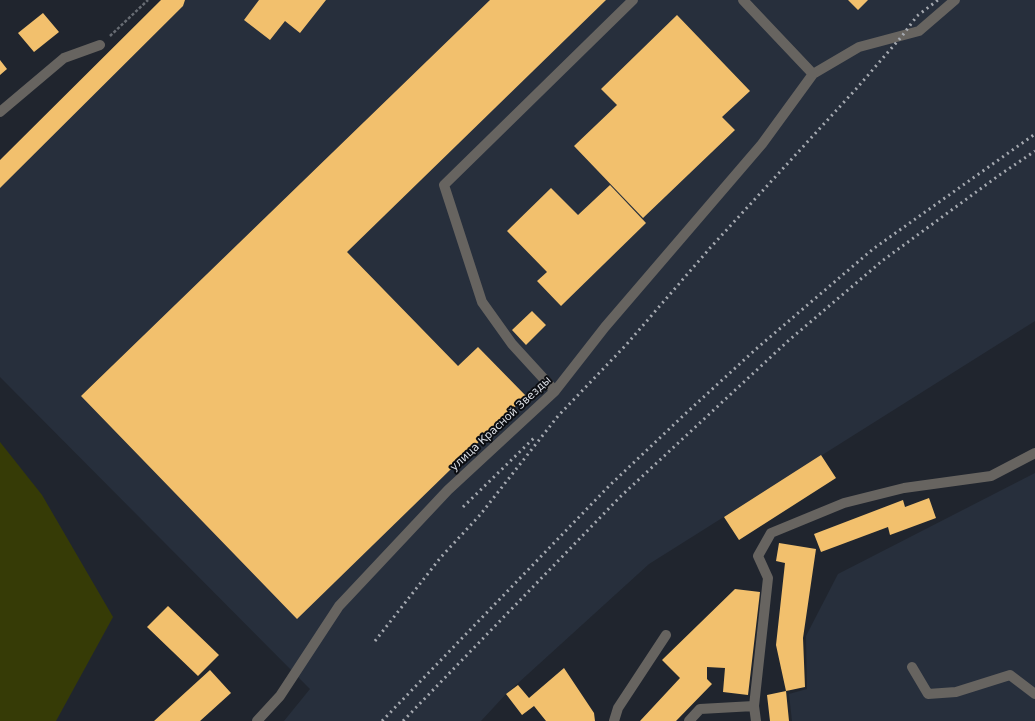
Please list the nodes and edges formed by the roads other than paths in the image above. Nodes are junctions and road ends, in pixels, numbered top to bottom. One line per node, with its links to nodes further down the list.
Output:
1 (633, 0): 7 (street)
2 (743, 0): 5 (street)
3 (955, 0): 5 (street)
4 (100, 45): 6 (street)
5 (813, 74): 7 (street, улица Красной Звезды)
6 (0, 112)
7 (555, 391): 13 (street, улица Красной Звезды)
8 (1035, 453): 12 (street)
9 (666, 635): 14 (street)
10 (912, 667): 11 (street)
11 (1035, 694)
12 (754, 706): 15 (street); 16 (street)
13 (257, 721)
14 (614, 721)
15 (689, 721)
16 (756, 721)

